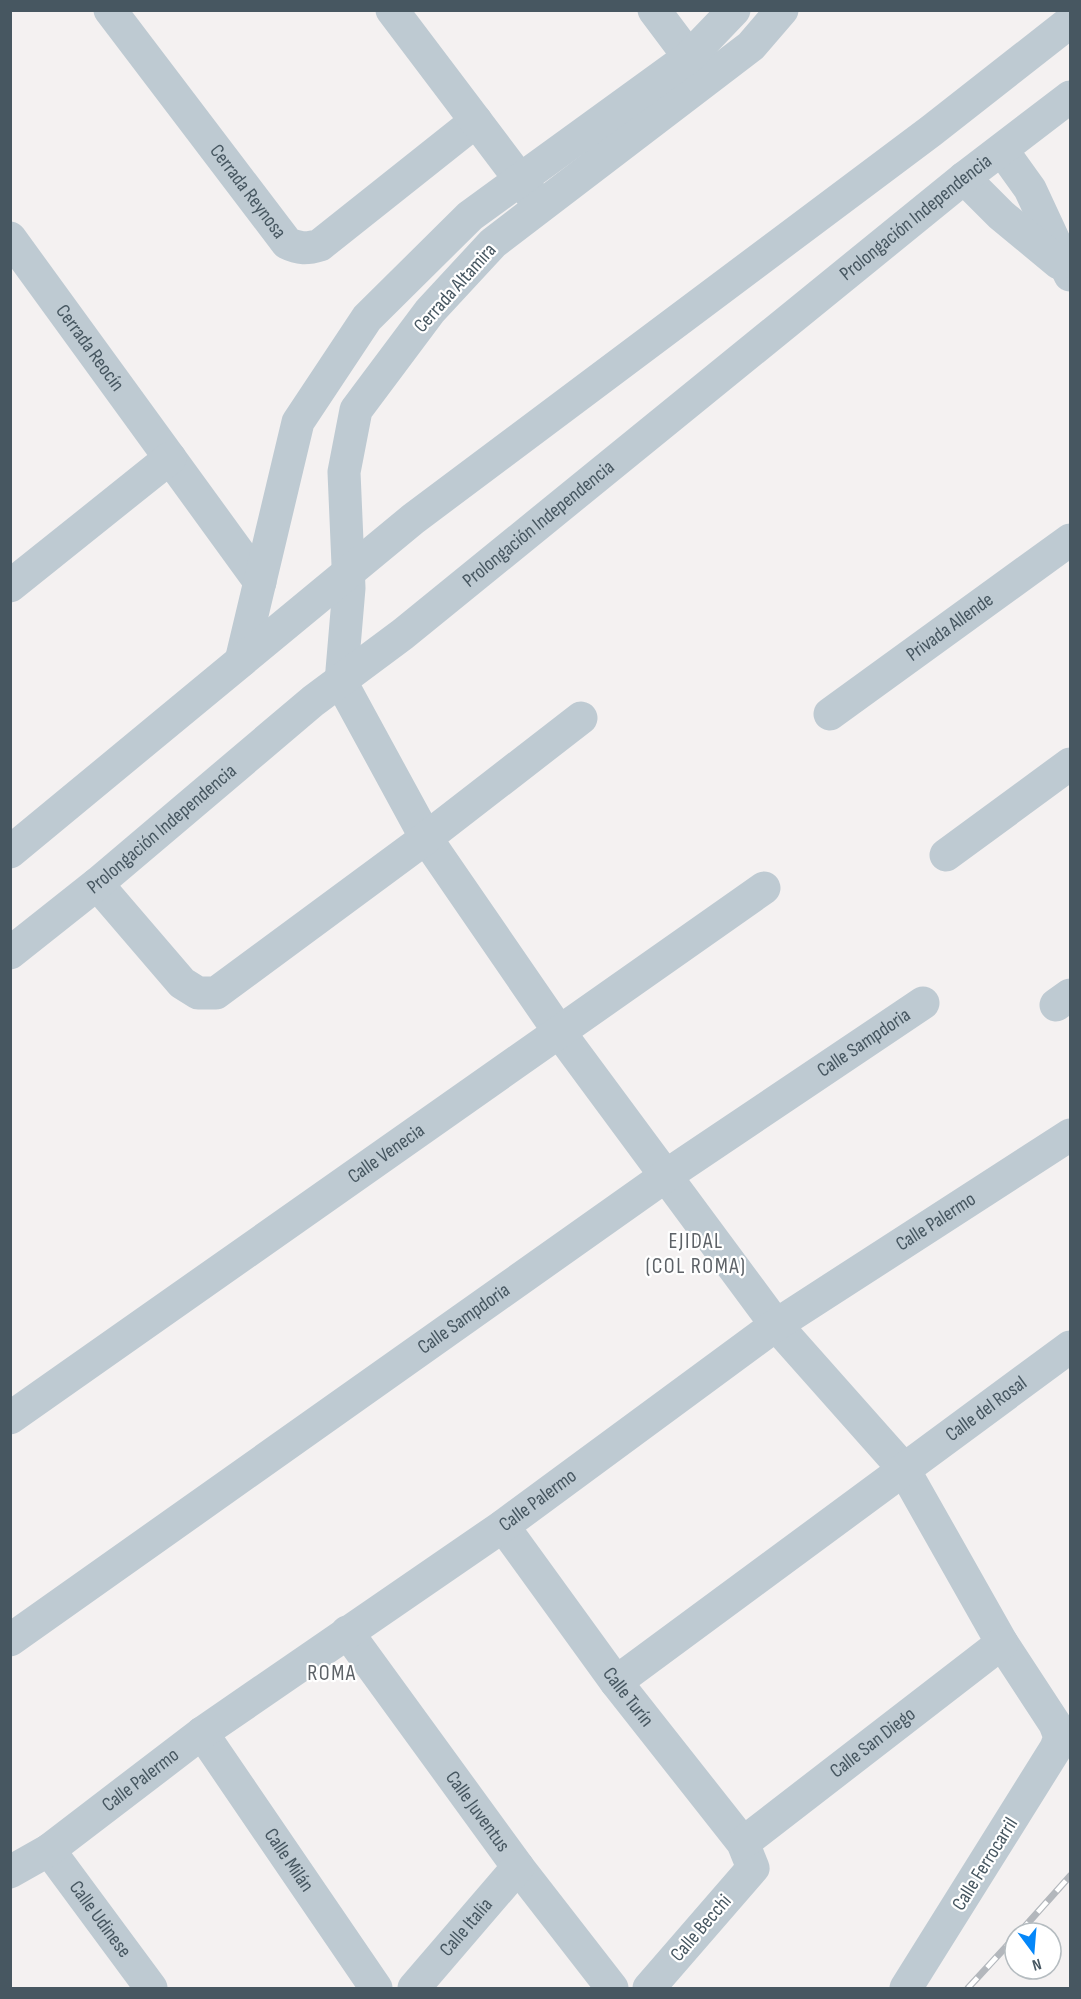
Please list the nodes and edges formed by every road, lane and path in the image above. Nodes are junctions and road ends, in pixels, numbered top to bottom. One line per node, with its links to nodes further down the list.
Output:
1 (110, 10): 9 (street, Cerrada Reynosa)
2 (392, 10): 9 (street)
3 (654, 10): 7 (street)
4 (734, 10): 7 (street, Cerrada Altamira)
5 (782, 10): 7 (street, Cerrada Altamira)
6 (1071, 22): 17 (street)
7 (698, 69): 12 (street, Cerrada Altamira)
8 (1071, 97): 10 (street, Prolongación Independencia)
9 (476, 122): 12 (street)
10 (1002, 150): 11 (street, Prolongación Independencia); 14 (street)
11 (964, 178): 14 (street); 21 (street, Prolongación Independencia)
12 (530, 194): 17 (street, Cerrada Altamira); 18 (street, Cerrada Altamira)
13 (10, 238): 15 (street, Cerrada Reocín)
14 (1069, 273)
15 (170, 458): 18 (street, Cerrada Reocín); 19 (street)
16 (1071, 540): 22 (street, Privada Allende)
17 (349, 572): 20 (street); 21 (street, Cerrada Altamira)
18 (260, 582): 20 (street, Cerrada Altamira)
19 (10, 586)
20 (241, 661): 26 (street)
21 (341, 682): 25 (street); 28 (street, Prolongación Independencia)
22 (830, 714)
23 (581, 718): 25 (street)
24 (1071, 764): 27 (street)
25 (426, 838): 28 (street); 32 (street)
26 (10, 852)
27 (946, 855)
28 (98, 884): 30 (street, Prolongación Independencia)
29 (764, 888): 32 (street, Calle Venecia)
30 (10, 953)
31 (923, 1003): 34 (street, Calle Sampdoria)
32 (560, 1033): 34 (street); 37 (street, Calle Venecia)
33 (1070, 1135): 35 (street, Calle Palermo)
34 (667, 1175): 35 (street); 41 (street, Calle Sampdoria)
35 (776, 1325): 38 (street); 39 (street, Calle Palermo)
36 (1071, 1347): 38 (street, Calle del Rosal)
37 (10, 1418)
38 (903, 1468): 42 (street); 43 (street, Calle del Rosal)
39 (503, 1526): 40 (street, Calle Palermo); 43 (street, Calle Turín)
40 (347, 1632): 44 (street, Calle Palermo); 47 (street, Calle Juventus)
41 (10, 1640)
42 (1002, 1643): 46 (street, Calle San Diego); 54 (street, Calle Ferrocarril)
43 (616, 1682): 46 (street, Calle Turín)
44 (202, 1733): 45 (street, Calle Palermo); 50 (street, Calle Milán)
45 (49, 1850): 48 (street, Calle Palermo); 49 (street, Calle Udinese)
46 (748, 1856): 53 (street, Calle Becchi)
47 (518, 1868): 51 (street, Calle Italia); 52 (street, Calle Juventus)
48 (10, 1872)
49 (151, 1989)
50 (376, 1989)
51 (414, 1989)
52 (612, 1989)
53 (649, 1989)
54 (906, 1989)

